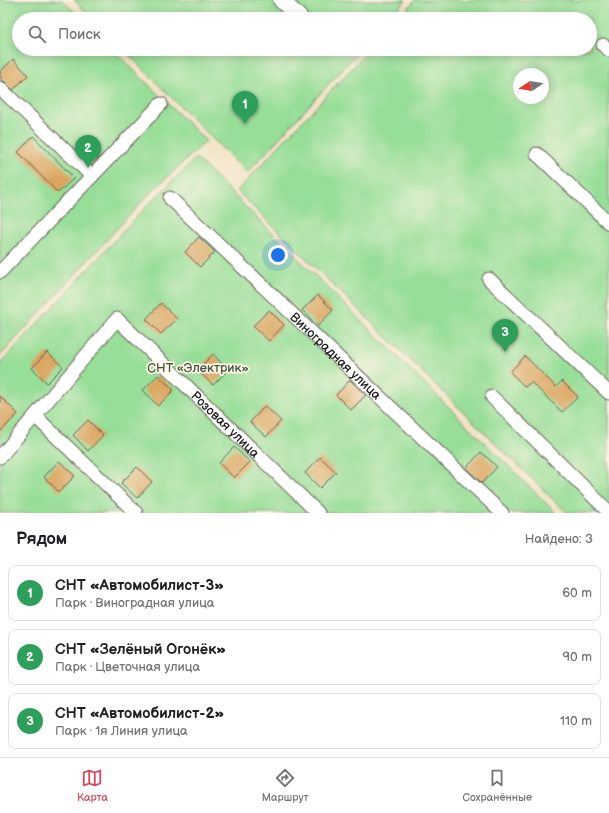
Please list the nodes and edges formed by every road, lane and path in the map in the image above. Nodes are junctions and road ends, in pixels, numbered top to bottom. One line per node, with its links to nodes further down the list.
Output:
1 (281, 0): 2 (street)
2 (294, 12)
3 (0, 88): 6 (street)
4 (161, 104): 6 (street)
5 (536, 154): 8 (street)
6 (92, 176): 9 (street)
7 (170, 198): 18 (street, Виноградная улица)
8 (609, 223)
9 (0, 272)
10 (489, 279): 11 (street)
11 (609, 393)
12 (492, 397): 15 (street)
13 (35, 416): 14 (street); 16 (street); 17 (street, Розовая улица)
14 (0, 457)
15 (609, 512)
16 (136, 513)
17 (318, 513)
18 (502, 513)

